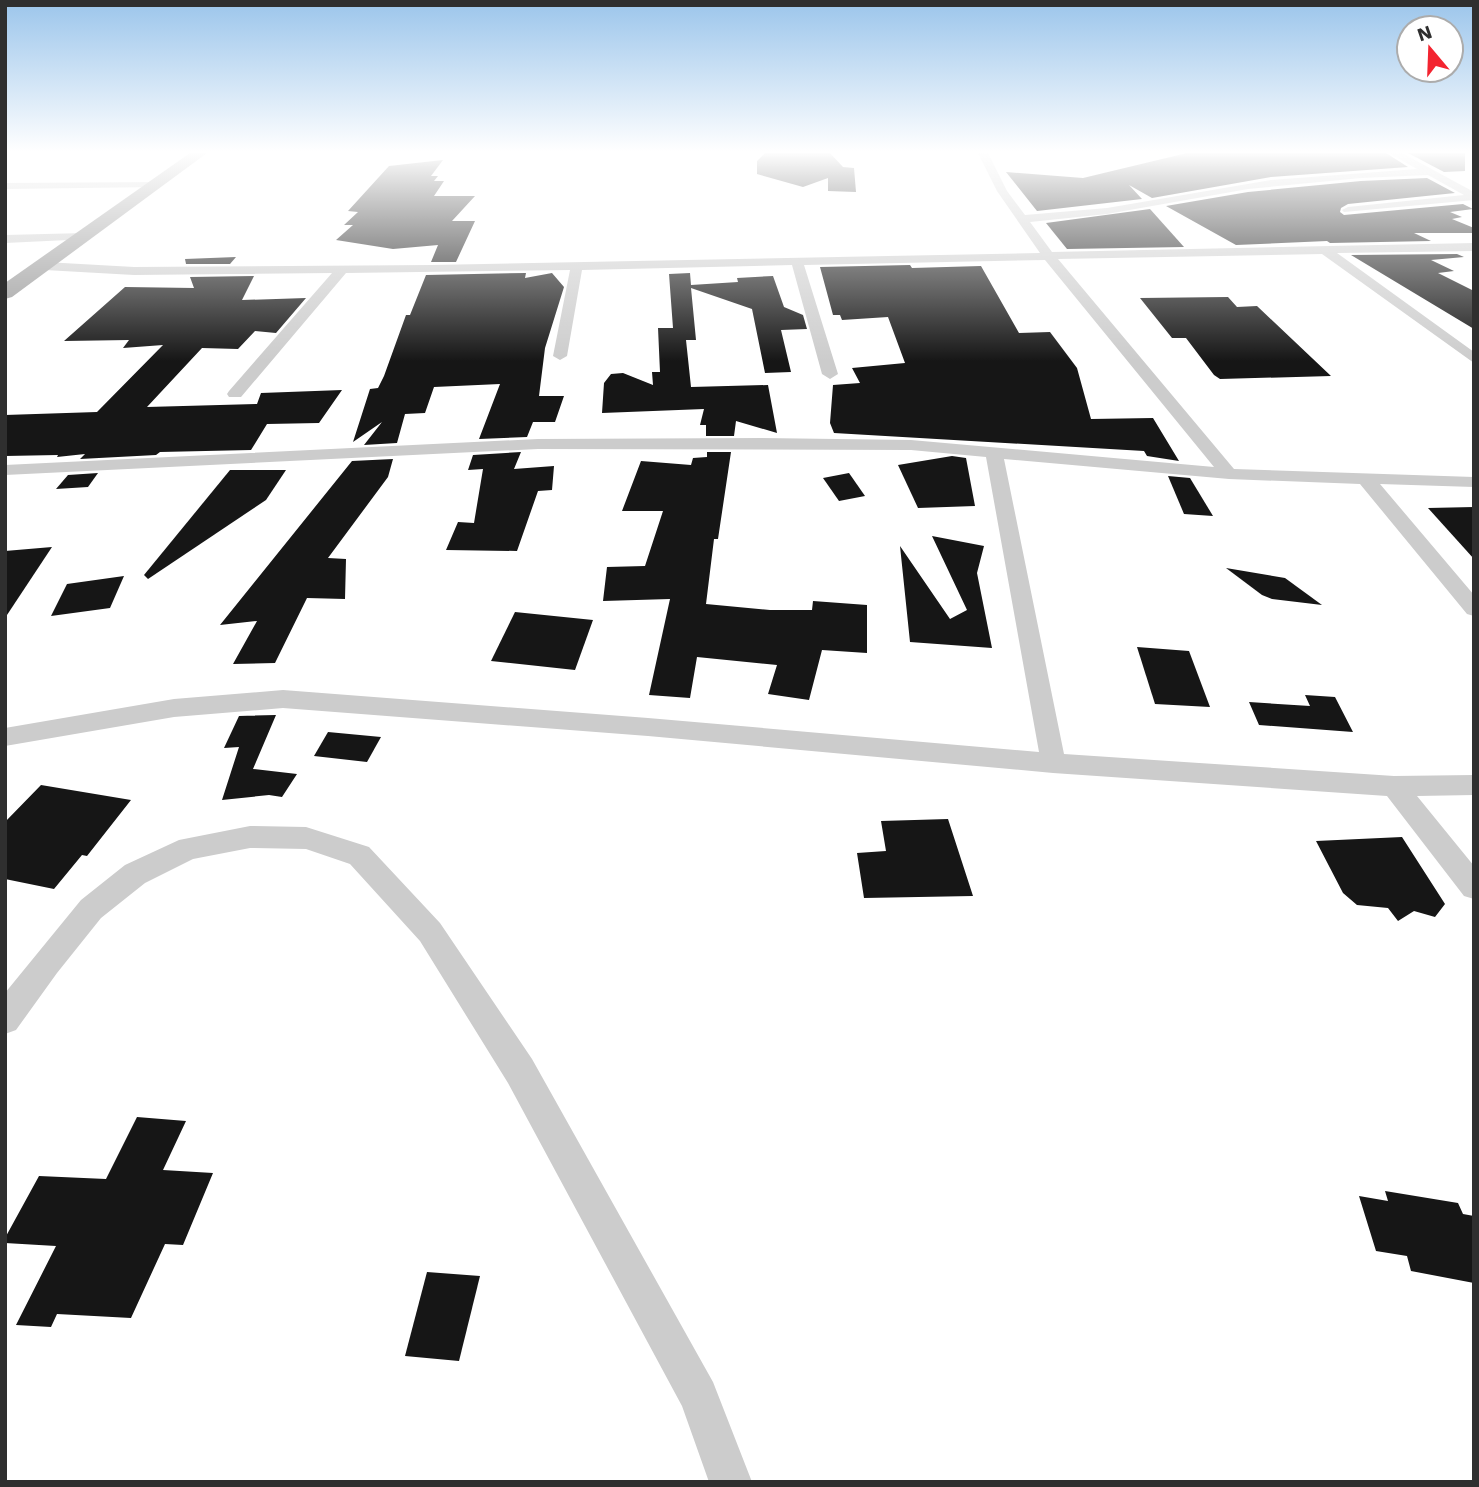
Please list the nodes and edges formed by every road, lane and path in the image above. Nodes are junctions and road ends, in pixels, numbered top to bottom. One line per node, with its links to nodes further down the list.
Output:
1 (105, 222): 3 (highway)
2 (1024, 222): 8 (street)
3 (85, 237): 4 (street); 11 (highway)
4 (5, 239)
5 (1450, 246): 6 (street); 7 (street); 9 (street)
6 (1474, 247)
7 (1323, 249): 8 (street); 16 (street)
8 (1047, 254): 10 (street); 21 (street)
9 (1474, 257)
10 (797, 261): 12 (street); 17 (street)
11 (44, 265): 13 (street); 14 (highway)
12 (577, 265): 13 (street); 15 (street)
13 (344, 268): 18 (street)
14 (5, 293)
15 (560, 356)
16 (1474, 359)
17 (830, 374)
18 (234, 394)
19 (994, 452): 20 (street); 21 (street); 26 (street)
20 (5, 470)
21 (1229, 474): 22 (street)
22 (1366, 479): 23 (street); 24 (street)
23 (1474, 482)
24 (1474, 609)
25 (5, 737): 26 (street)
26 (1053, 763): 28 (street)
27 (1474, 785): 28 (street)
28 (1394, 786): 29 (street)
29 (1474, 887)
30 (5, 1019): 31 (street)
31 (731, 1482)

